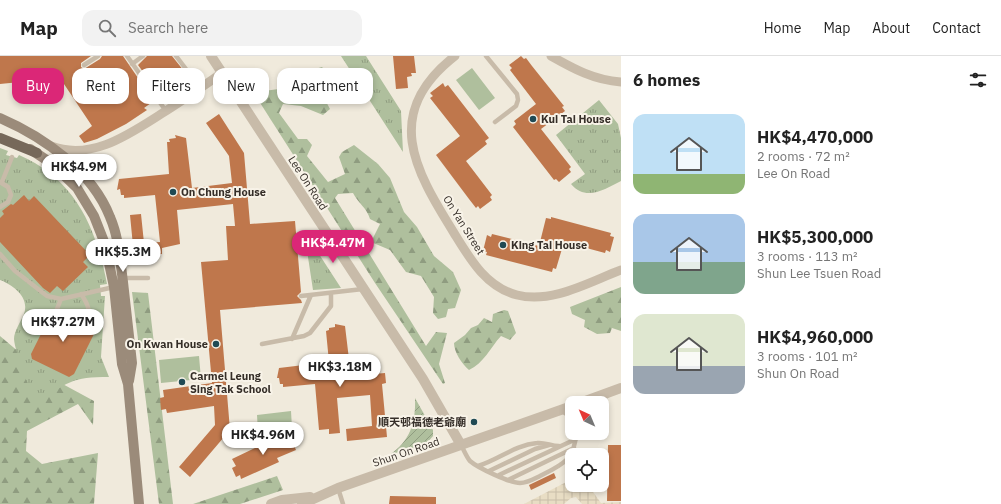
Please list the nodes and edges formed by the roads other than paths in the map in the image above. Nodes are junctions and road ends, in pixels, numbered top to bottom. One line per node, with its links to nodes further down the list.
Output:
1 (98, 56): 10 (lane)
2 (127, 56): 9 (lane)
3 (143, 56): 9 (lane)
4 (176, 56): 11 (lane)
5 (211, 56): 12 (street, Lee On Road)
6 (455, 56): 27 (street, On Yan Street)
7 (486, 56): 18 (lane)
8 (551, 56): 14 (street)
9 (132, 64): 16 (lane)
10 (84, 65)
11 (185, 68)
12 (219, 68)
13 (213, 79): 16 (street)
14 (621, 82)
15 (242, 104): 31 (street, Lee On Road)
16 (166, 111): 21 (street)
17 (0, 118): 21 (main road)
18 (495, 122)
19 (0, 132): 22 (main road)
20 (0, 138): 22 (main road)
21 (48, 145): 28 (main road)
22 (37, 153): 30 (main road)
23 (12, 157): 24 (lane)
24 (1, 182): 25 (lane)
25 (0, 207)
26 (0, 254): 36 (lane)
27 (621, 270)
28 (123, 278): 29 (lane); 41 (main road)
29 (148, 278)
30 (114, 287): 32 (lane); 41 (main road)
31 (363, 290): 33 (lane); 49 (street, Lee On Road)
32 (81, 294): 36 (lane); 38 (lane)
33 (331, 294): 35 (lane); 39 (lane)
34 (301, 296): 35 (lane)
35 (311, 296): 39 (lane)
36 (61, 299): 37 (lane)
37 (57, 309)
38 (87, 323)
39 (292, 339): 40 (lane)
40 (262, 344)
41 (128, 384): 61 (main road)
42 (616, 390): 43 (street)
43 (599, 396)
44 (565, 409): 45 (street, Shun On Road)
45 (561, 410): 46 (lane); 49 (street, Shun On Road)
46 (565, 413)
47 (574, 440): 51 (lane)
48 (576, 440): 52 (lane)
49 (461, 445): 55 (lane); 59 (street, Shun On Road)
50 (551, 445): 51 (lane); 55 (lane); 56 (lane)
51 (561, 446): 57 (lane)
52 (574, 448)
53 (565, 452): 58 (lane)
54 (565, 462): 58 (lane)
55 (477, 466): 56 (lane)
56 (489, 471): 57 (lane)
57 (498, 475): 58 (lane)
58 (508, 480)
59 (338, 488): 60 (street, Shun On Road); 64 (lane)
60 (315, 497): 62 (street, Shun On Road); 63 (street, Shun On Road)
61 (139, 504)
62 (271, 504)
63 (302, 504)
64 (343, 504)

